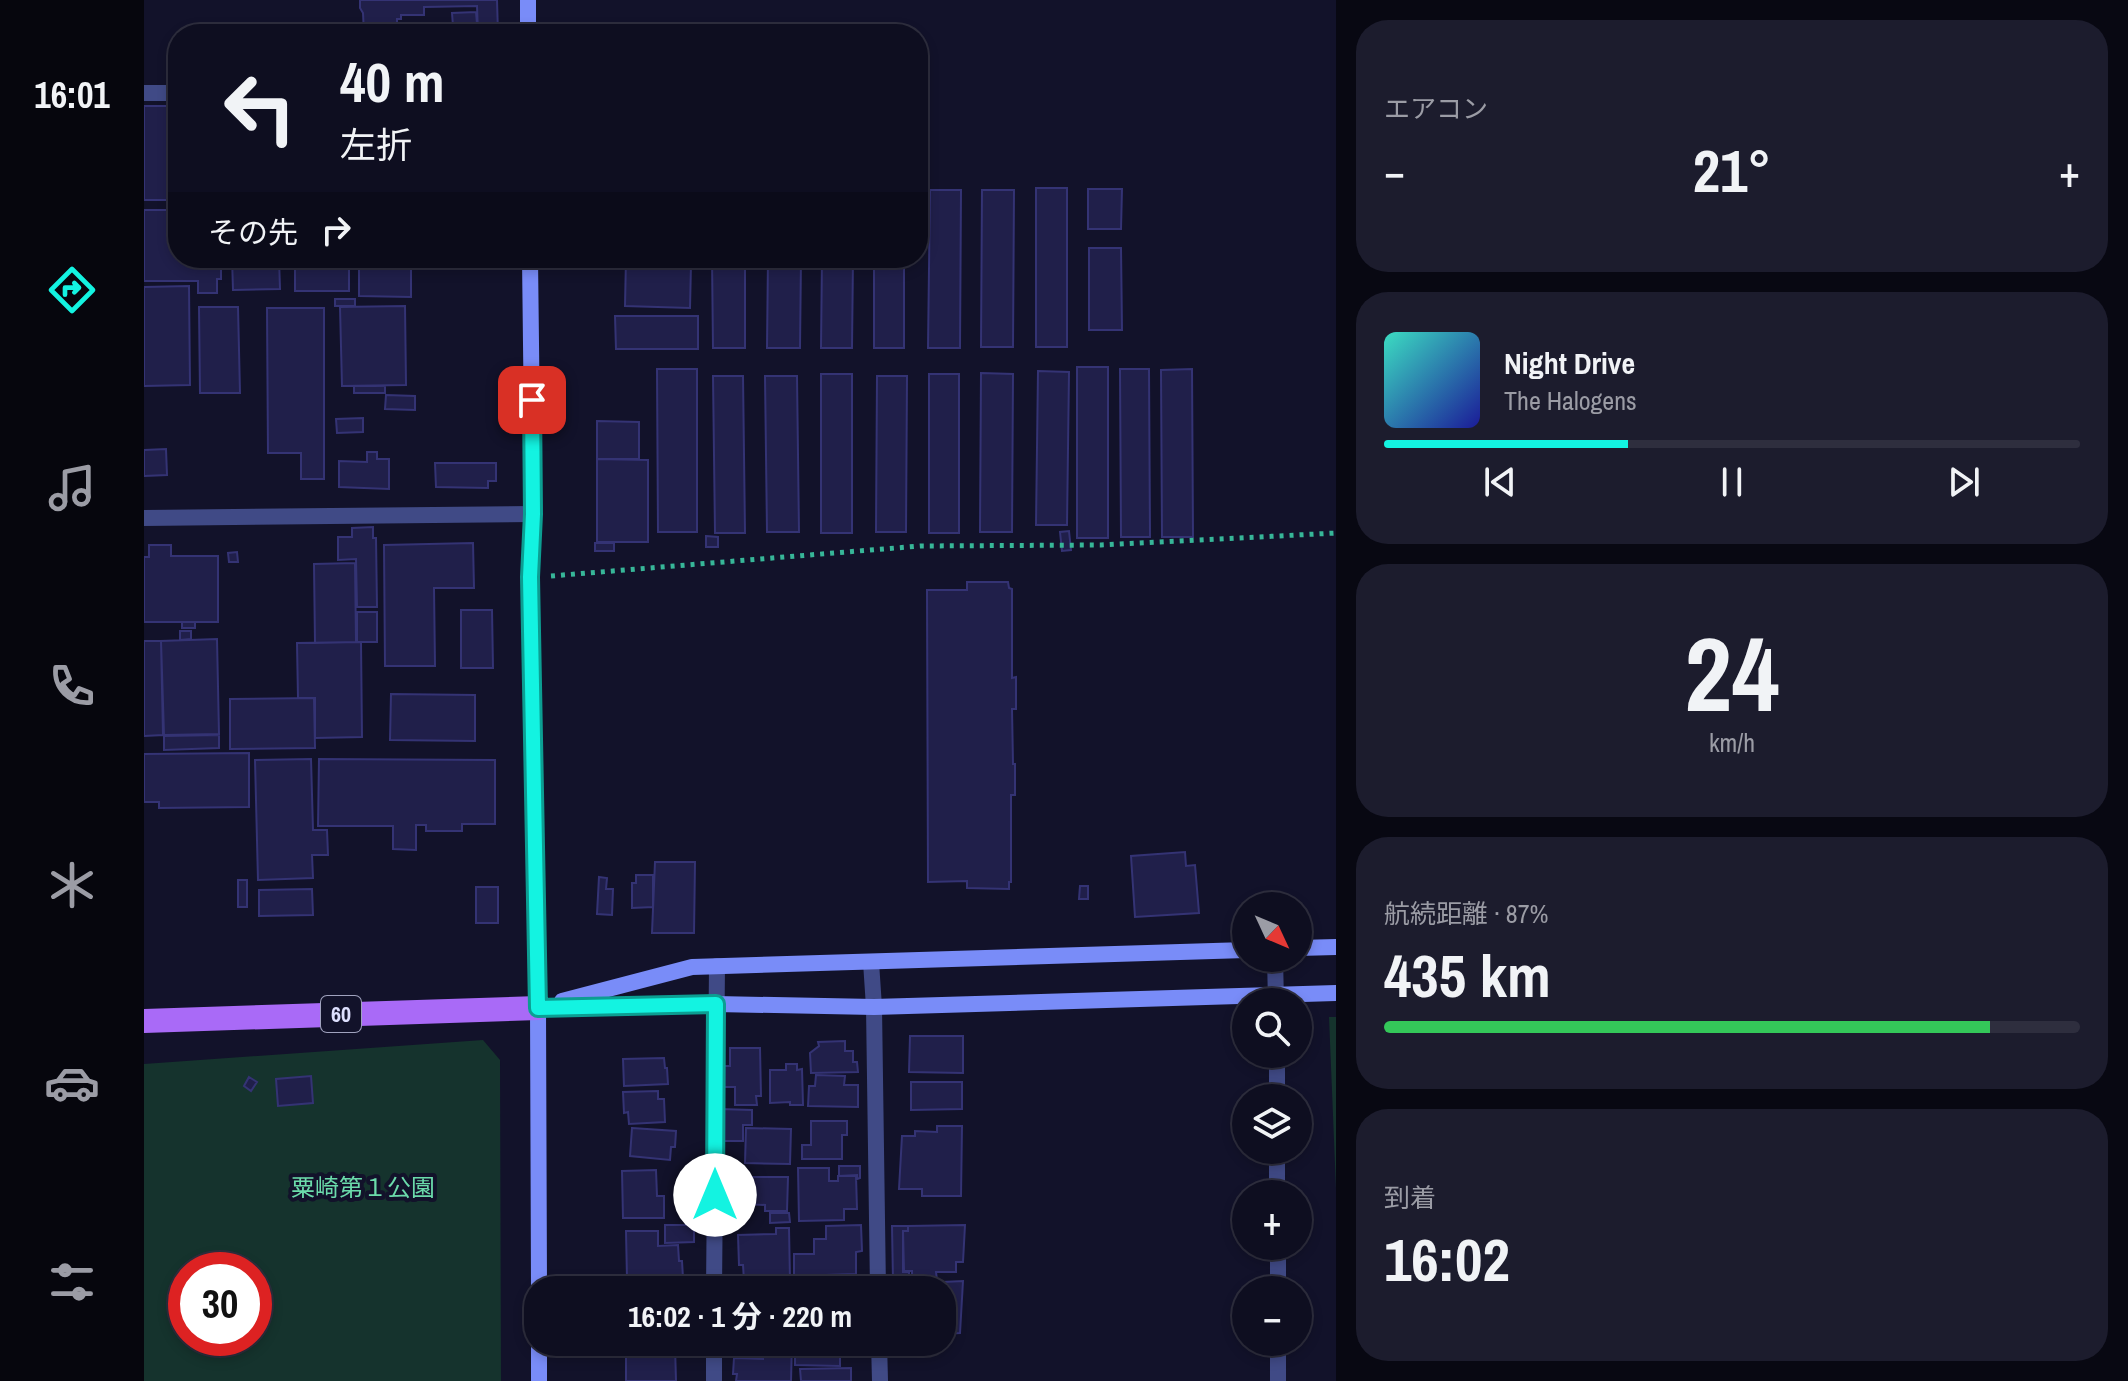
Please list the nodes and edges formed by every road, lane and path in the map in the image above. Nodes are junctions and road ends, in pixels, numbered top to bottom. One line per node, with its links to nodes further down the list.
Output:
1 (528, 0): 2 (street)
2 (528, 24)
3 (144, 93): 4 (street)
4 (168, 93)
5 (530, 268): 6 (street)
6 (533, 514): 7 (street); 9 (street)
7 (144, 518)
8 (1336, 533): 9 (path)
9 (530, 577): 20 (street)
10 (1336, 947): 11 (street)
11 (1312, 948)
12 (1232, 950): 13 (street)
13 (871, 962): 14 (street); 19 (street)
14 (717, 966): 18 (street); 20 (street)
15 (1336, 993): 16 (street)
16 (1312, 995)
17 (1232, 999): 19 (street)
18 (716, 1004): 19 (street); 20 (street); 23 (street)
19 (874, 1007): 24 (street)
20 (538, 1008): 21 (main road, 60); 22 (street)
21 (144, 1021)
22 (539, 1276)
23 (714, 1276)
24 (878, 1276)
25 (539, 1356): 29 (street)
26 (714, 1356): 30 (street)
27 (879, 1356): 31 (street)
28 (1278, 1356): 32 (street)
29 (539, 1381)
30 (714, 1381)
31 (880, 1381)
32 (1278, 1381)

